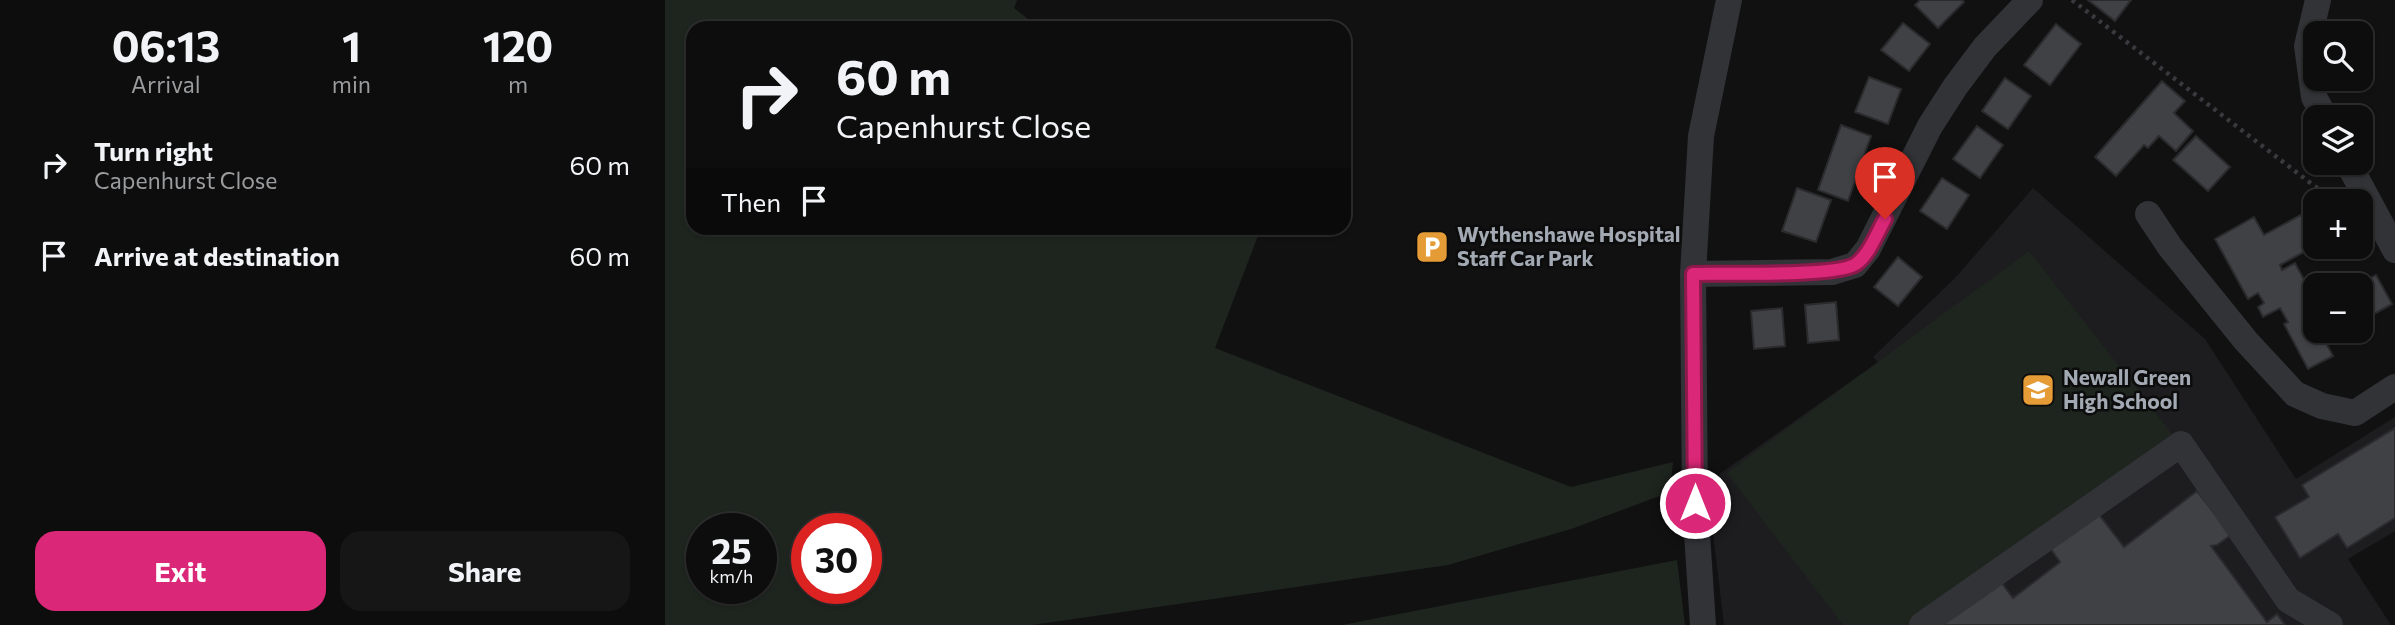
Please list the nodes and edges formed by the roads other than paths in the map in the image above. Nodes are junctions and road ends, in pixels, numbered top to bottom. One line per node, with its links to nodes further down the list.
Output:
1 (2031, 0): 8 (street)
2 (2319, 0): 4 (street)
3 (1727, 4): 8 (street)
4 (2318, 105)
5 (2355, 175): 7 (street)
6 (2148, 214): 9 (street)
7 (2395, 250)
8 (1693, 274): 10 (street)
9 (2395, 387)
10 (1703, 625)
11 (1922, 625): 12 (street)
12 (2330, 625)

